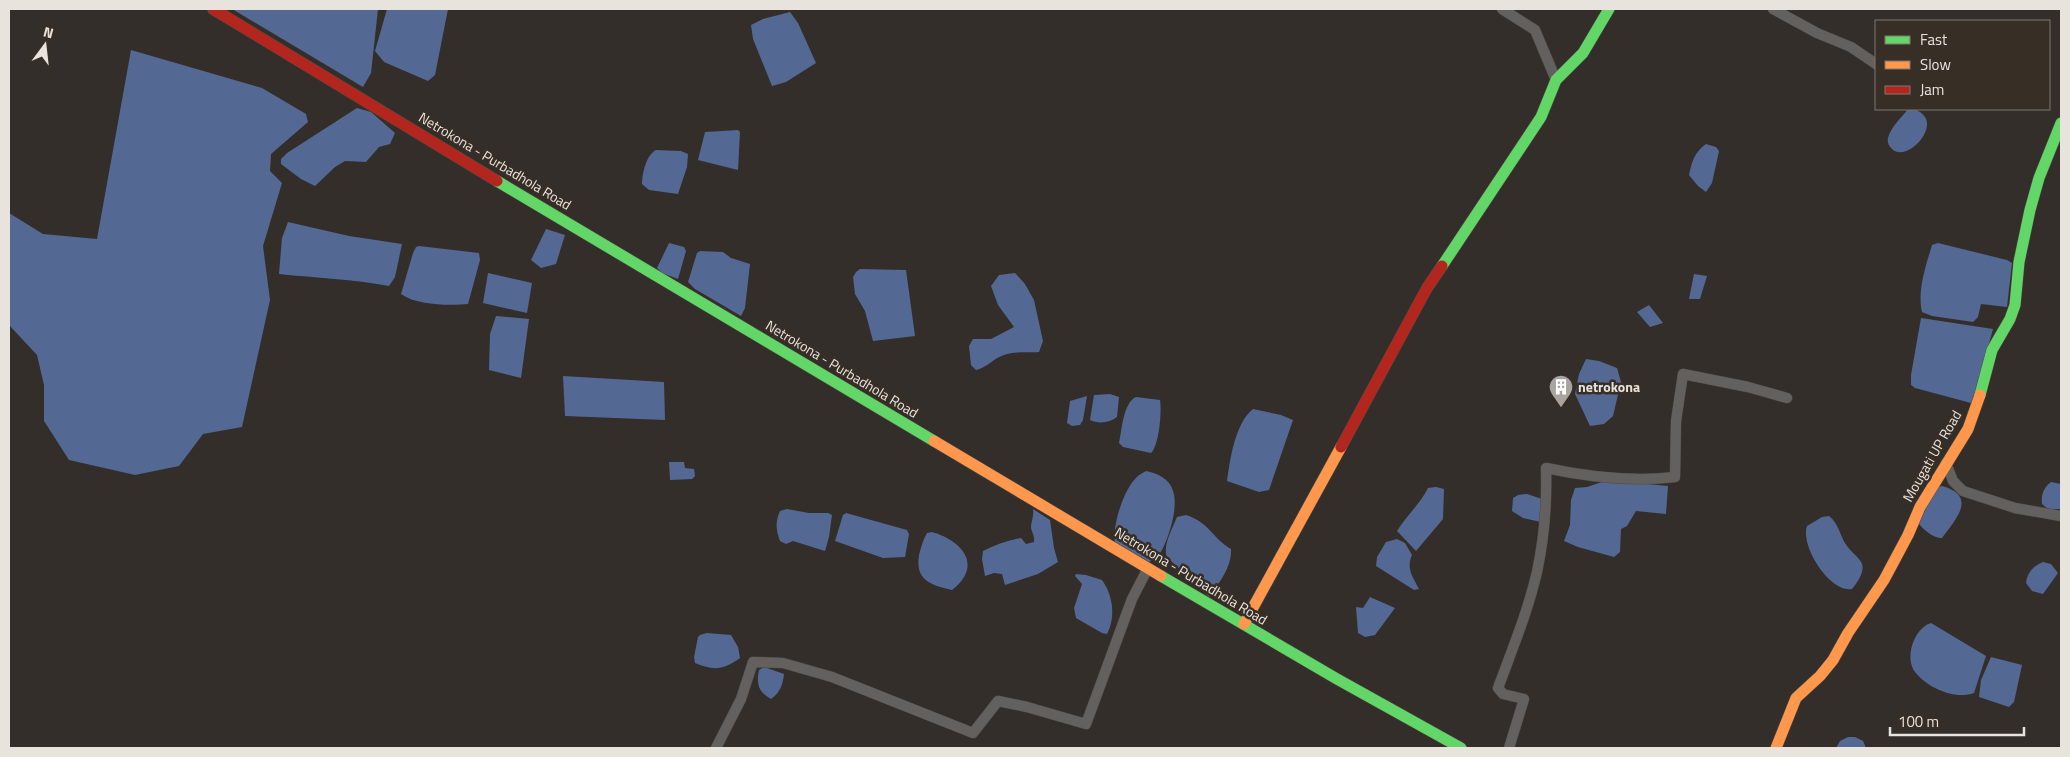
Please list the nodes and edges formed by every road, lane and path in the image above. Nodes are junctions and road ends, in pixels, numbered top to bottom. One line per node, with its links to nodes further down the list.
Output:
1 (213, 9): 11 (main road, Netrokona - Purbadhola Road)
2 (1502, 9): 6 (street)
3 (1608, 9): 6 (main road)
4 (1772, 9): 5 (street)
5 (1875, 63)
6 (1556, 80): 12 (main road)
7 (2061, 123): 9 (main road, Mougati UP Road)
8 (1787, 398): 15 (street)
9 (1946, 463): 10 (street); 16 (main road, Mougati UP Road)
10 (2061, 516)
11 (1148, 568): 12 (main road, Netrokona - Purbadhola Road); 13 (street)
12 (1244, 624): 14 (main road, Netrokona - Purbadhola Road)
13 (716, 748)
14 (1461, 748)
15 (1509, 748)
16 (1776, 748)

